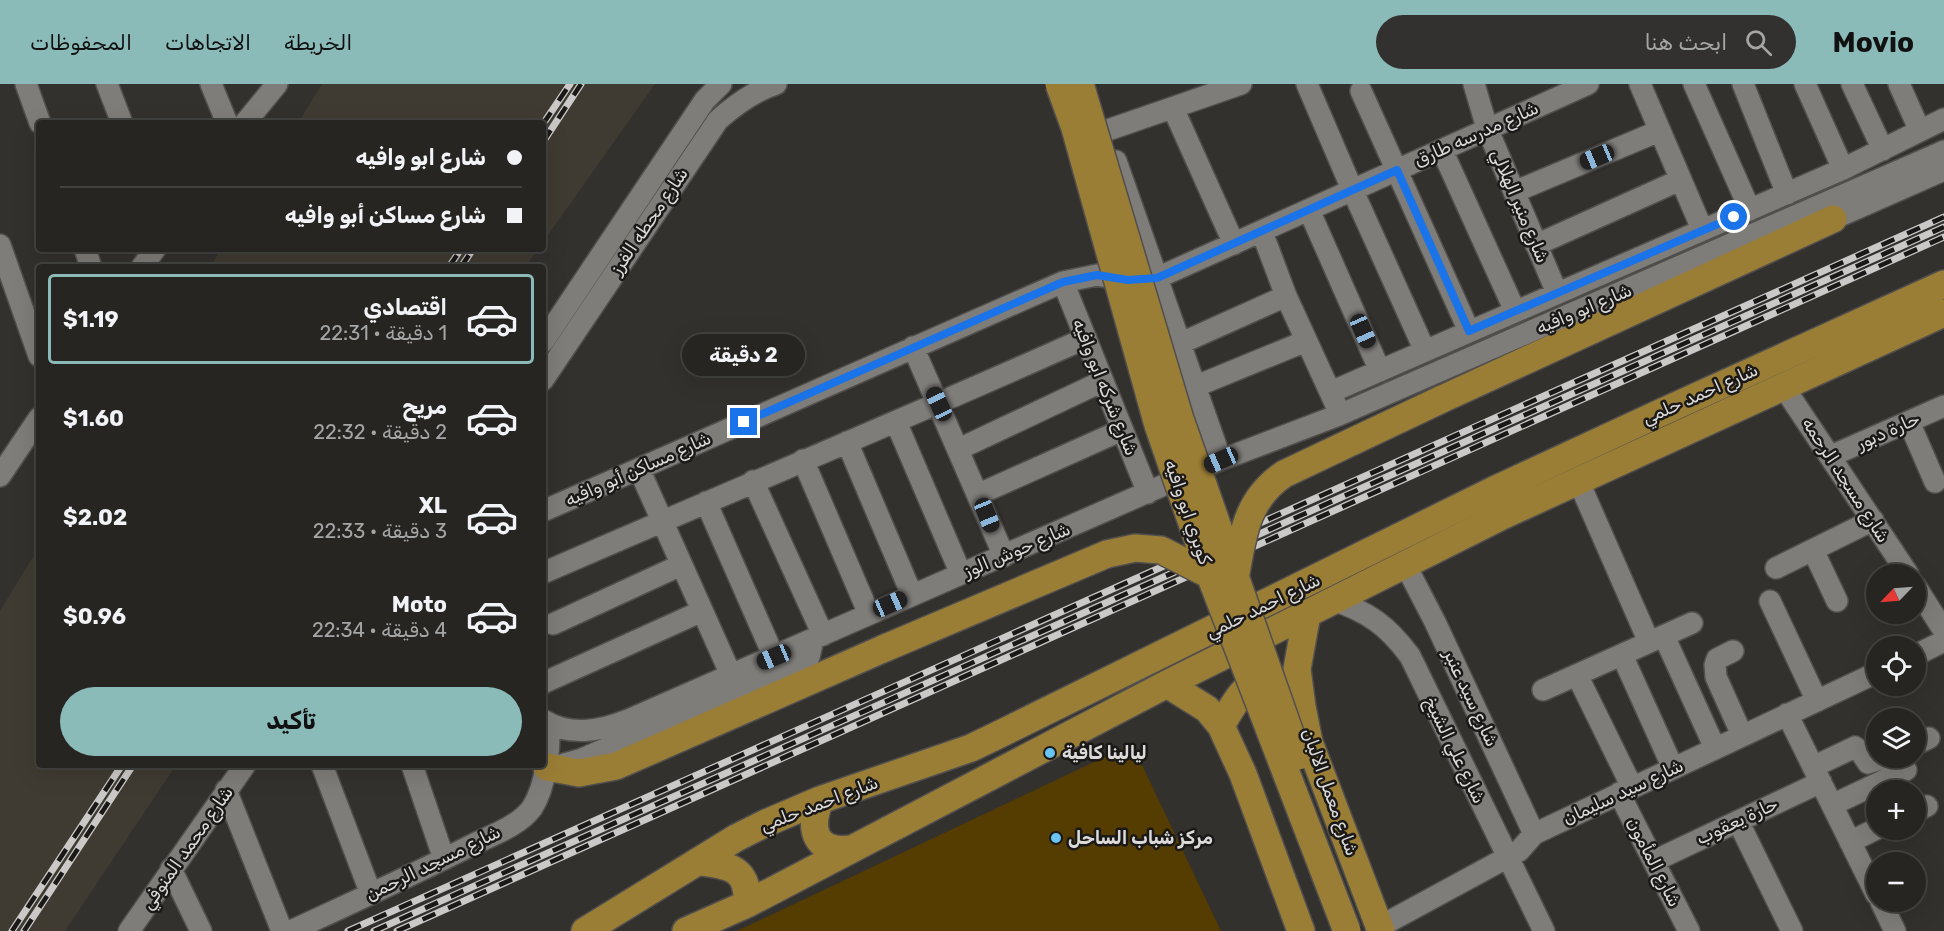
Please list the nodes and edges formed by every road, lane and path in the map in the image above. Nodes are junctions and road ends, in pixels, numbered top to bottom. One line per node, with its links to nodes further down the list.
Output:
1 (26, 84): 24 (street)
2 (107, 84): 25 (street)
3 (211, 84): 26 (street)
4 (277, 84): 27 (street)
5 (721, 84): 54 (street, شارع محطه الفرز)
6 (776, 84): 54 (street, شارع محطه الفرز)
7 (1059, 84): 104 (main road, كوبري ابو وافيه, bridge)
8 (1080, 84): 104 (main road, كوبري ابو وافيه, bridge)
9 (1090, 84): 30 (street)
10 (1241, 84): 20 (street)
11 (1307, 84): 39 (street)
12 (1474, 84): 28 (street, شارع منير الهلالي)
13 (1588, 84): 28 (street, شارع مدرسه طارق)
14 (1640, 84): 29 (street)
15 (1694, 84): 43 (street)
16 (1743, 84): 41 (street)
17 (1805, 84): 35 (street)
18 (1852, 84): 33 (street)
19 (1899, 84): 31 (street)
20 (1219, 88): 22 (street)
21 (1361, 91): 36 (street)
22 (1173, 108): 30 (street); 47 (street)
23 (1944, 119): 31 (street, شارع ابو وافيه)
24 (39, 120)
25 (121, 120)
26 (226, 120)
27 (247, 120)
28 (1487, 128): 32 (street, شارع مدرسه طارق); 40 (street, شارع منير الهلالي)
29 (1659, 130): 38 (street); 40 (street)
30 (1105, 131): 51 (street)
31 (1920, 131): 33 (street, شارع ابو وافيه)
32 (1442, 150): 36 (street, شارع مدرسه طارق); 57 (street)
33 (1883, 150): 35 (street, شارع ابو وافيه)
34 (1944, 151): 75 (street, شارع ابو وافيه)
35 (1843, 169): 41 (street, شارع ابو وافيه)
36 (1397, 170): 39 (street, شارع مدرسه طارق); 59 (street)
37 (1944, 170): 44 (street)
38 (1680, 180): 45 (street); 49 (street)
39 (1352, 189): 42 (street, شارع مدرسه طارق); 66 (street)
40 (1514, 192): 49 (street, شارع منير الهلالي)
41 (1787, 194): 43 (street, شارع ابو وافيه)
42 (1309, 210): 46 (street, شارع مدرسه طارق); 67 (street)
43 (1750, 210): 45 (street, شارع ابو وافيه)
44 (1833, 219): 104 (main road, bridge)
45 (1702, 229): 55 (street, شارع ابو وافيه)
46 (1262, 232): 47 (street, شارع مدرسه طارق); 56 (street)
47 (1234, 244): 51 (street, شارع مدرسه طارق)
48 (0, 245): 64 (street)
49 (1536, 245): 55 (street, شارع منير الهلالي)
50 (1097, 275): 51 (street, شارع مدرسه طارق); 52 (street, شارع مساكن أبو وافيه)
51 (1157, 278): 63 (street)
52 (1063, 282): 60 (street, شارع شركه ابو وافيه); 65 (street, شارع مساكن أبو وافيه)
53 (1944, 284): 149 (main road, شارع احمد حلمي)
54 (589, 293): 61 (street, شارع محطه الفرز); 68 (street, شارع محطه الفرز)
55 (1557, 293): 57 (street, شارع ابو وافيه)
56 (1286, 296): 62 (street); 63 (street)
57 (1515, 311): 59 (street, شارع ابو وافيه)
58 (1944, 313): 70 (main road, شارع احمد حلمي)
59 (1469, 331): 66 (street, شارع ابو وافيه)
60 (1086, 338): 69 (street, شارع شركه ابو وافيه); 73 (street)
61 (546, 339)
62 (1306, 341): 71 (street); 72 (street)
63 (1179, 344): 71 (street)
64 (36, 347)
65 (912, 347): 73 (street); 85 (street, شارع مساكن أبو وافيه)
66 (1425, 351): 67 (street, شارع ابو وافيه)
67 (1380, 371): 72 (street, شارع ابو وافيه)
68 (546, 374)
69 (1103, 381): 79 (street, شارع شركه ابو وافيه); 81 (street)
70 (1783, 386): 82 (street, شارع مسجد الرحمه); 87 (main road, شارع احمد حلمي)
71 (1194, 387): 84 (street)
72 (1331, 392): 75 (street)
73 (939, 404): 77 (street); 81 (street)
74 (1944, 406): 78 (street, حارة دبور)
75 (1339, 415): 84 (street, شارع ابو وافيه)
76 (36, 422): 86 (street)
77 (896, 422): 80 (street); 103 (street)
78 (1909, 422): 82 (street, حارة دبور); 89 (street)
79 (1122, 430): 90 (street, شارع شركه ابو وافيه); 91 (street)
80 (847, 442): 83 (street); 105 (street)
81 (959, 449): 91 (street)
82 (1831, 456): 94 (street, شارع مسجد الرحمه)
83 (803, 460): 88 (street); 111 (street)
84 (1221, 460): 90 (street, شارع حوش الوز)
85 (639, 469): 93 (street, شارع مساكن أبو وافيه); 95 (street)
86 (0, 476)
87 (1578, 480): 98 (main road, شارع احمد حلمي); 117 (street)
88 (753, 481): 92 (street); 116 (street)
89 (1935, 482)
90 (1148, 493): 97 (street, شارع حوش الوز)
91 (979, 494): 97 (street)
92 (706, 502): 95 (street); 122 (street)
93 (546, 510)
94 (1873, 520): 96 (street); 99 (street, شارع مسجد الرحمه)
95 (662, 521): 100 (street); 102 (street)
96 (1813, 550): 101 (street); 108 (street)
97 (1004, 556): 103 (street, شارع حوش الوز)
98 (1405, 564): 106 (main road, شارع احمد حلمي); 152 (street, شارع سيد عنبر)
99 (1902, 564)
100 (681, 565): 110 (street); 114 (street)
101 (1776, 568)
102 (546, 572)
103 (961, 574): 105 (street, شارع حوش الوز)
104 (1223, 577): 138 (main road, bridge); 165 (main road, كوبري ابو وافيه, bridge); 173 (main road, كوبري ابو وافيه, bridge)
105 (912, 595): 111 (street, شارع حوش الوز)
106 (1333, 600): 112 (main road, شارع احمد حلمي); 156 (street, شارع علي الشيخ)
107 (1770, 601): 130 (street)
108 (1837, 602)
109 (1926, 602): 115 (street)
110 (702, 611): 124 (street); 127 (street)
111 (869, 614): 116 (street, شارع حوش الوز)
112 (1307, 614): 123 (main road, شارع معمل الالبان); 128 (main road, شارع احمد حلمي)
113 (1692, 623): 117 (street)
114 (553, 624)
115 (1944, 631)
116 (822, 636): 122 (street, شارع حوش الوز); 139 (street)
117 (1656, 639): 121 (street); 135 (street)
118 (1944, 641): 119 (street)
119 (1926, 650)
120 (1733, 651): 134 (street)
121 (1622, 655): 125 (street); 144 (street)
122 (774, 657): 124 (street, شارع حوش الوز)
123 (1297, 669): 133 (main road); 165 (main road, شارع معمل الالبان)
124 (731, 675): 132 (street, شارع حوش الوز)
125 (1577, 675): 129 (street); 148 (street, شارع المأمون)
126 (1866, 678): 130 (street, شارع سيد سليمان)
127 (546, 682)
128 (1167, 684): 133 (main road); 155 (main road, شارع احمد حلمي)
129 (1543, 690)
130 (1817, 700): 131 (street, شارع سيد سليمان)
131 (1787, 714): 134 (street, شارع سيد سليمان); 146 (street)
132 (546, 722): 136 (street, شارع مسجد الرحمن)
133 (1221, 726): 172 (main road)
134 (1742, 735): 135 (street, شارع سيد سليمان)
135 (1715, 748): 144 (street, شارع سيد سليمان)
136 (546, 760)
137 (1866, 760): 146 (street, حارة يعقوب)
138 (546, 765)
139 (546, 765)
140 (243, 768): 147 (street, شارع محمد المنوفي)
141 (323, 768): 162 (street)
142 (413, 768): 157 (street)
143 (544, 768): 157 (street, شارع مسجد الرحمن)
144 (1673, 768): 148 (street, شارع سيد سليمان)
145 (1906, 770): 150 (street)
146 (1817, 775): 150 (street); 151 (street, حارة يعقوب)
147 (226, 790): 160 (street, شارع محمد المنوفي); 168 (street)
148 (1626, 790): 152 (street, شارع سيد سليمان); 158 (street, شارع المأمون)
149 (820, 800): 155 (main road); 159 (main road, شارع احمد حلمي)
150 (1832, 805): 154 (street)
151 (1738, 821): 158 (street, حارة يعقوب); 176 (street)
152 (1534, 834): 156 (street, شارع سيد سليمان)
153 (1866, 835): 154 (street)
154 (1850, 842): 161 (street)
155 (851, 849): 163 (main road, شارع احمد حلمي)
156 (1508, 857): 165 (street, شارع سيد سليمان); 174 (street, شارع علي الشيخ)
157 (444, 859): 162 (street, شارع مسجد الرحمن)
158 (1654, 861): 175 (street, شارع المأمون)
159 (700, 862): 163 (main road); 170 (main road, شارع احمد حلمي)
160 (171, 869): 166 (street, شارع محمد المنوفي); 167 (street)
161 (1866, 874)
162 (371, 894): 169 (street, شارع مسجد الرحمن)
163 (747, 904): 171 (main road, شارع احمد حلمي)
164 (1886, 912): 177 (street)
165 (1375, 930)
166 (129, 931)
167 (201, 931)
168 (282, 931)
169 (291, 931)
170 (585, 931)
171 (686, 931)
172 (1301, 931)
173 (1347, 931)
174 (1544, 931)
175 (1689, 931)
176 (1792, 931)
177 (1895, 931)

